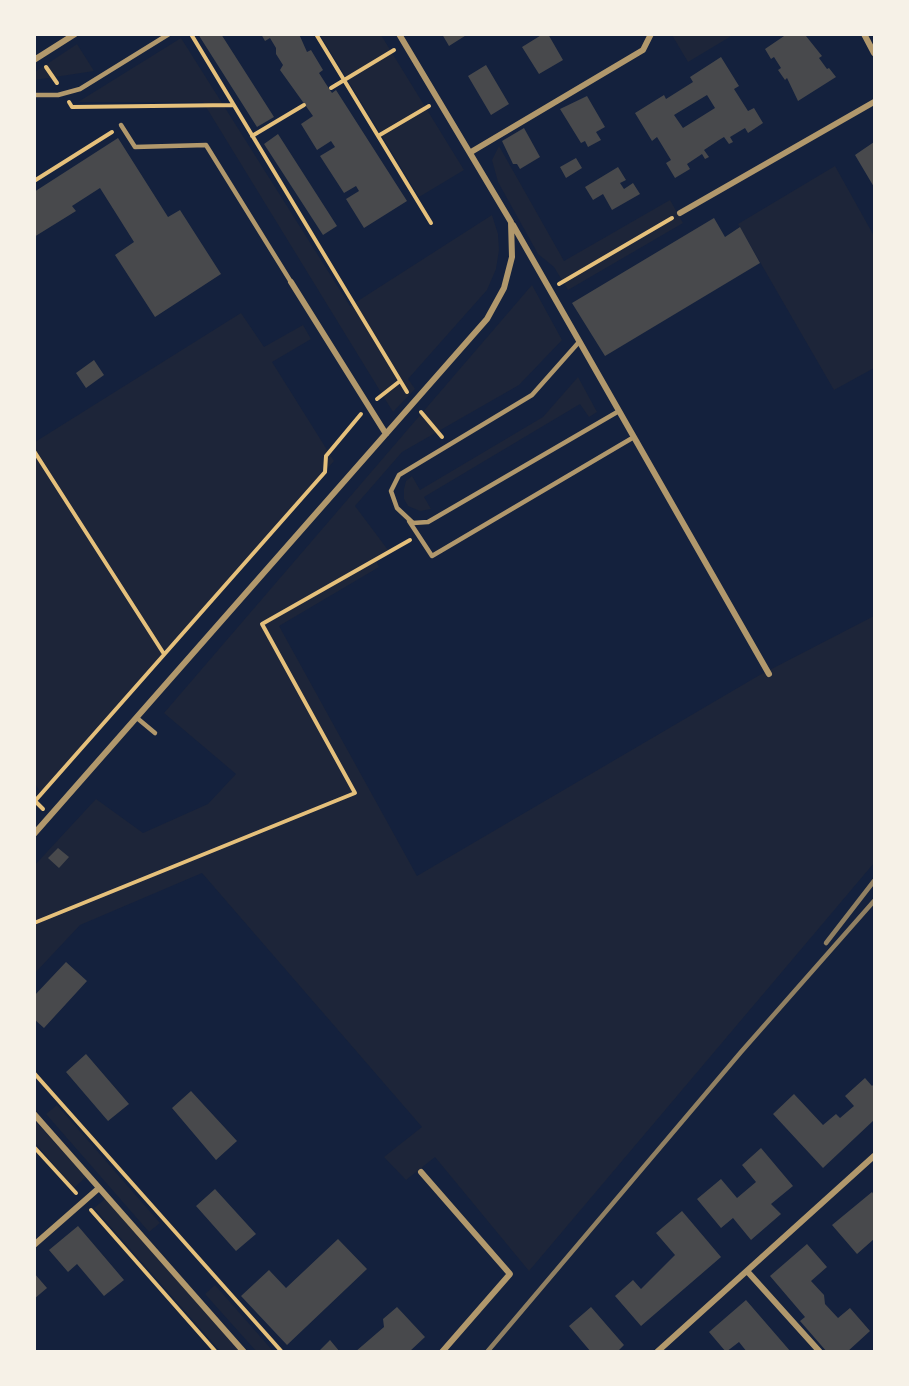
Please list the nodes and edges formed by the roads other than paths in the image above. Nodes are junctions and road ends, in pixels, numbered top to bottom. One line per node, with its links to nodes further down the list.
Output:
1 (75, 34): 7 (street)
2 (169, 34): 8 (lane)
3 (399, 34): 11 (street)
4 (651, 34): 11 (street)
5 (864, 34): 6 (street)
6 (874, 53)
7 (36, 57)
8 (34, 95)
9 (874, 102): 12 (street)
10 (121, 125): 14 (lane)
11 (471, 152): 13 (street)
12 (680, 213)
13 (511, 222): 15 (street); 17 (street)
14 (291, 282): 17 (street)
15 (579, 342): 16 (street); 19 (lane)
16 (619, 411): 18 (street); 19 (lane)
17 (386, 434): 21 (street)
18 (634, 437): 19 (lane); 20 (street)
19 (408, 519)
20 (769, 674)
21 (137, 718): 22 (lane); 23 (street)
22 (155, 733)
23 (34, 834)
24 (34, 1114): 27 (street)
25 (874, 1156): 29 (street)
26 (421, 1172): 31 (street)
27 (99, 1188): 28 (street); 30 (street)
28 (34, 1245)
29 (747, 1271): 32 (street); 33 (street)
30 (244, 1352)
31 (442, 1352)
32 (657, 1352)
33 (820, 1352)

